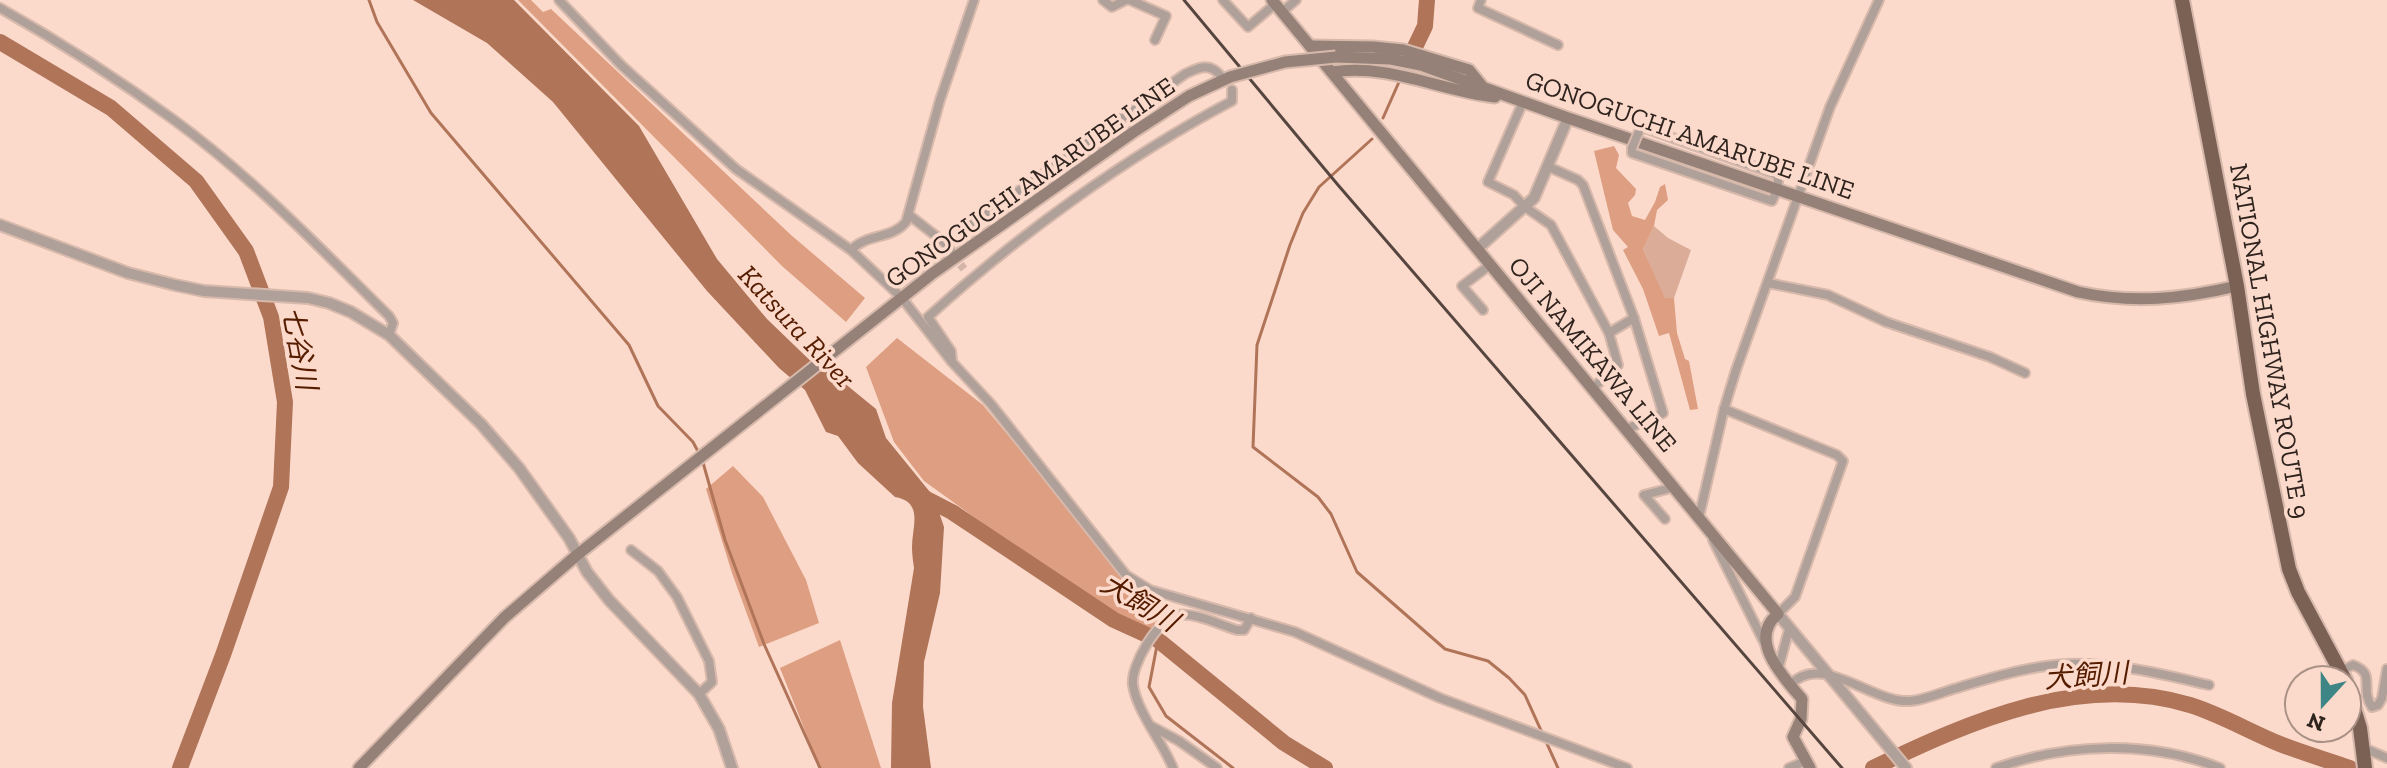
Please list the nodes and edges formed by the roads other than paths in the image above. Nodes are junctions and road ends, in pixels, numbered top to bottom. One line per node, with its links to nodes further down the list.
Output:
1 (559, 0): 31 (street)
2 (974, 0): 28 (street)
3 (1103, 0): 4 (street)
4 (1128, 0): 12 (street)
5 (1223, 0): 10 (street)
6 (1296, 0): 10 (street)
7 (1481, 0): 13 (street)
8 (1879, 0): 26 (street)
9 (2182, 0): 36 (highway, NATIONAL HIGHWAY ROUTE 9)
10 (1276, 5): 14 (main road, OJI NAMIKAWA LINE)
11 (0, 8): 41 (street)
12 (1155, 40)
13 (1558, 45)
14 (1310, 46): 15 (main road, OJI NAMIKAWA LINE); 17 (main road)
15 (1332, 72): 18 (main road); 30 (main road, OJI NAMIKAWA LINE)
16 (1228, 81): 17 (main road, GONOGUCHI AMARUBE LINE, bridge); 20 (street); 24 (street); 37 (main road, GONOGUCHI AMARUBE LINE)
17 (1482, 87): 18 (main road, GONOGUCHI AMARUBE LINE)
18 (1520, 100): 19 (main road, GONOGUCHI AMARUBE LINE); 27 (street)
19 (1568, 118): 22 (street); 25 (main road, GONOGUCHI AMARUBE LINE)
20 (1060, 161): 21 (street); 28 (street)
21 (1072, 167)
22 (1549, 167): 27 (street); 39 (street)
23 (1087, 176): 24 (street)
24 (1097, 184): 34 (street)
25 (1778, 188): 25 (street, bridge); 26 (main road, GONOGUCHI AMARUBE LINE)
26 (1800, 196): 35 (street); 36 (main road, GONOGUCHI AMARUBE LINE)
27 (1525, 207): 30 (street); 40 (street)
28 (909, 215): 31 (street)
29 (0, 225): 41 (street)
30 (1477, 249): 32 (main road, OJI NAMIKAWA LINE)
31 (851, 250): 37 (street)
32 (1490, 265): 38 (street); 44 (main road, OJI NAMIKAWA LINE)
33 (964, 269): 34 (street)
34 (970, 278): 42 (street)
35 (1768, 283): 43 (street); 45 (street)
36 (2237, 286): 56 (highway, NATIONAL HIGHWAY ROUTE 9)
37 (902, 298): 42 (street); 51 (main road, GONOGUCHI AMARUBE LINE)
38 (1483, 310)
39 (1634, 318): 40 (street); 46 (street)
40 (1609, 333): 44 (street)
41 (389, 335): 51 (street)
42 (952, 362): 53 (street)
43 (2025, 373)
44 (1593, 388): 46 (main road, OJI NAMIKAWA LINE)
45 (1724, 409): 49 (street); 52 (street)
46 (1627, 429): 47 (main road, OJI NAMIKAWA LINE)
47 (1675, 487): 48 (street); 49 (main road, OJI NAMIKAWA LINE)
48 (1665, 519)
49 (1702, 521): 52 (main road); 55 (street, OJI NAMIKAWA LINE)
50 (631, 550): 62 (street)
51 (577, 555): 62 (street); 68 (main road, GONOGUCHI AMARUBE LINE)
52 (1778, 614): 55 (main road); 74 (street)
53 (1251, 618): 63 (street); 72 (street)
54 (1788, 633): 59 (street)
55 (1766, 647): 59 (main road, OJI NAMIKAWA LINE)
56 (2337, 664)
57 (2363, 669): 58 (street)
58 (2387, 669)
59 (1778, 670): 60 (main road, OJI NAMIKAWA LINE)
60 (1790, 685): 61 (street); 66 (main road, OJI NAMIKAWA LINE)
61 (2209, 685)
62 (699, 694): 69 (street)
63 (1149, 725): 70 (street); 71 (street)
64 (2364, 756): 65 (street)
65 (2387, 758)
66 (1809, 765): 73 (street)
67 (2013, 765): 75 (street); 76 (street)
68 (359, 768)
69 (732, 768)
70 (1173, 768)
71 (1217, 768)
72 (1627, 768)
73 (1789, 768)
74 (1906, 768)
75 (1996, 768)
76 (2220, 768)

